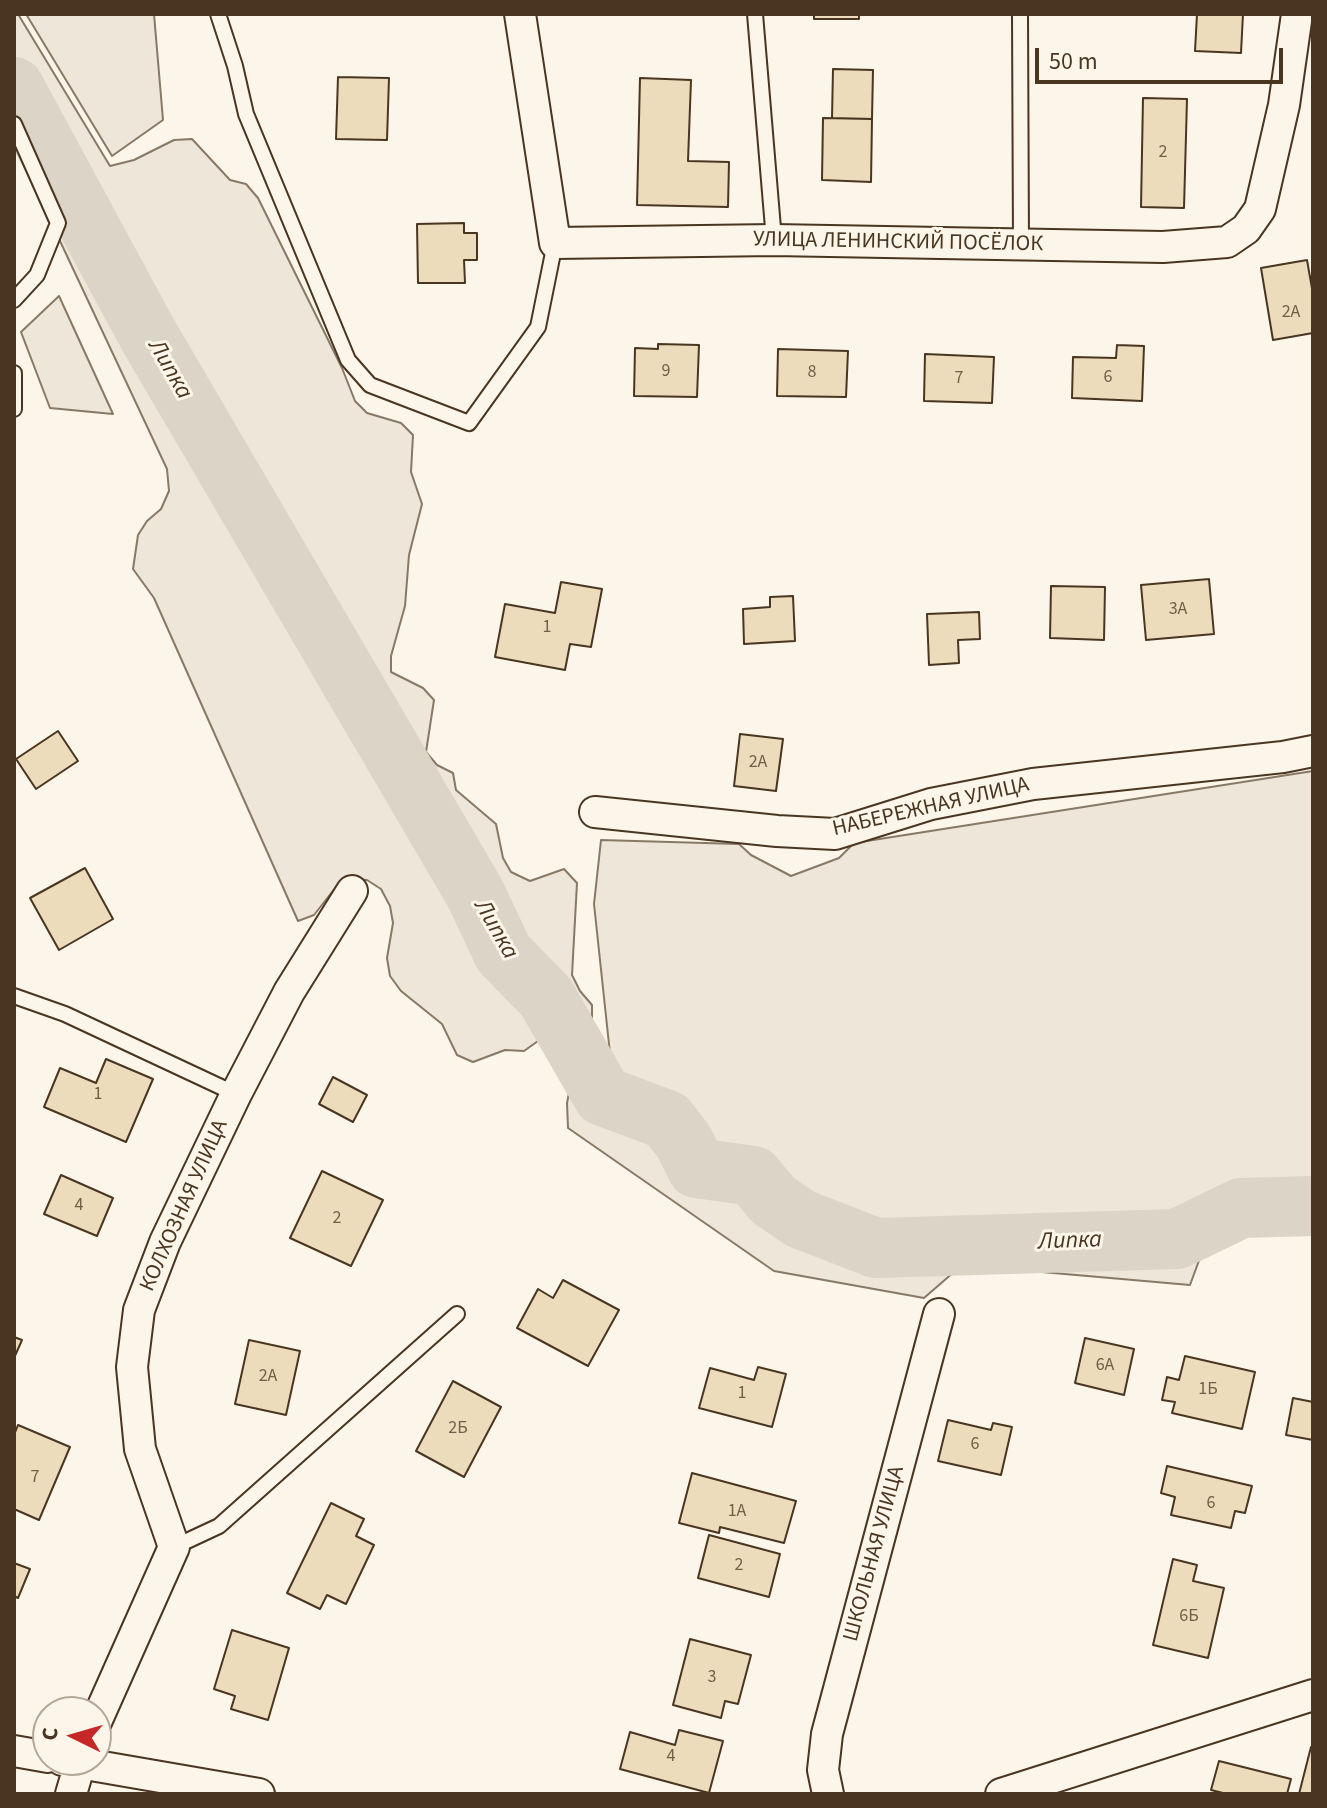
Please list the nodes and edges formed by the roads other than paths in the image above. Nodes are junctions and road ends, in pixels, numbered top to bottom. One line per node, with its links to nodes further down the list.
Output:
1 (218, 14): 8 (lane)
2 (520, 14): 8 (street)
3 (755, 14): 7 (lane)
4 (1020, 14): 9 (lane)
5 (1297, 14): 9 (street, УЛИЦА ЛЕНИНСКИЙ ПОСЁЛОК)
6 (14, 124): 10 (lane)
7 (774, 240): 8 (street, УЛИЦА ЛЕНИНСКИЙ ПОСЁЛОК); 9 (street, УЛИЦА ЛЕНИНСКИЙ ПОСЁЛОК)
8 (555, 243)
9 (1021, 244)
10 (14, 300)
11 (14, 373): 12 (lane)
12 (14, 409)
13 (1313, 751): 14 (street, НАБЕРЕЖНАЯ УЛИЦА)
14 (595, 812)
15 (352, 891): 17 (street, КОЛХОЗНАЯ УЛИЦА)
16 (14, 996): 17 (lane)
17 (236, 1094): 20 (street, КОЛХОЗНАЯ УЛИЦА)
18 (457, 1314): 20 (lane)
19 (939, 1314): 25 (street, ШКОЛЬНАЯ УЛИЦА)
20 (174, 1547): 22 (street)
21 (1313, 1695): 26 (street)
22 (108, 1696)
23 (112, 1768): 24 (street)
24 (259, 1794)
25 (828, 1794)
26 (1001, 1794)

